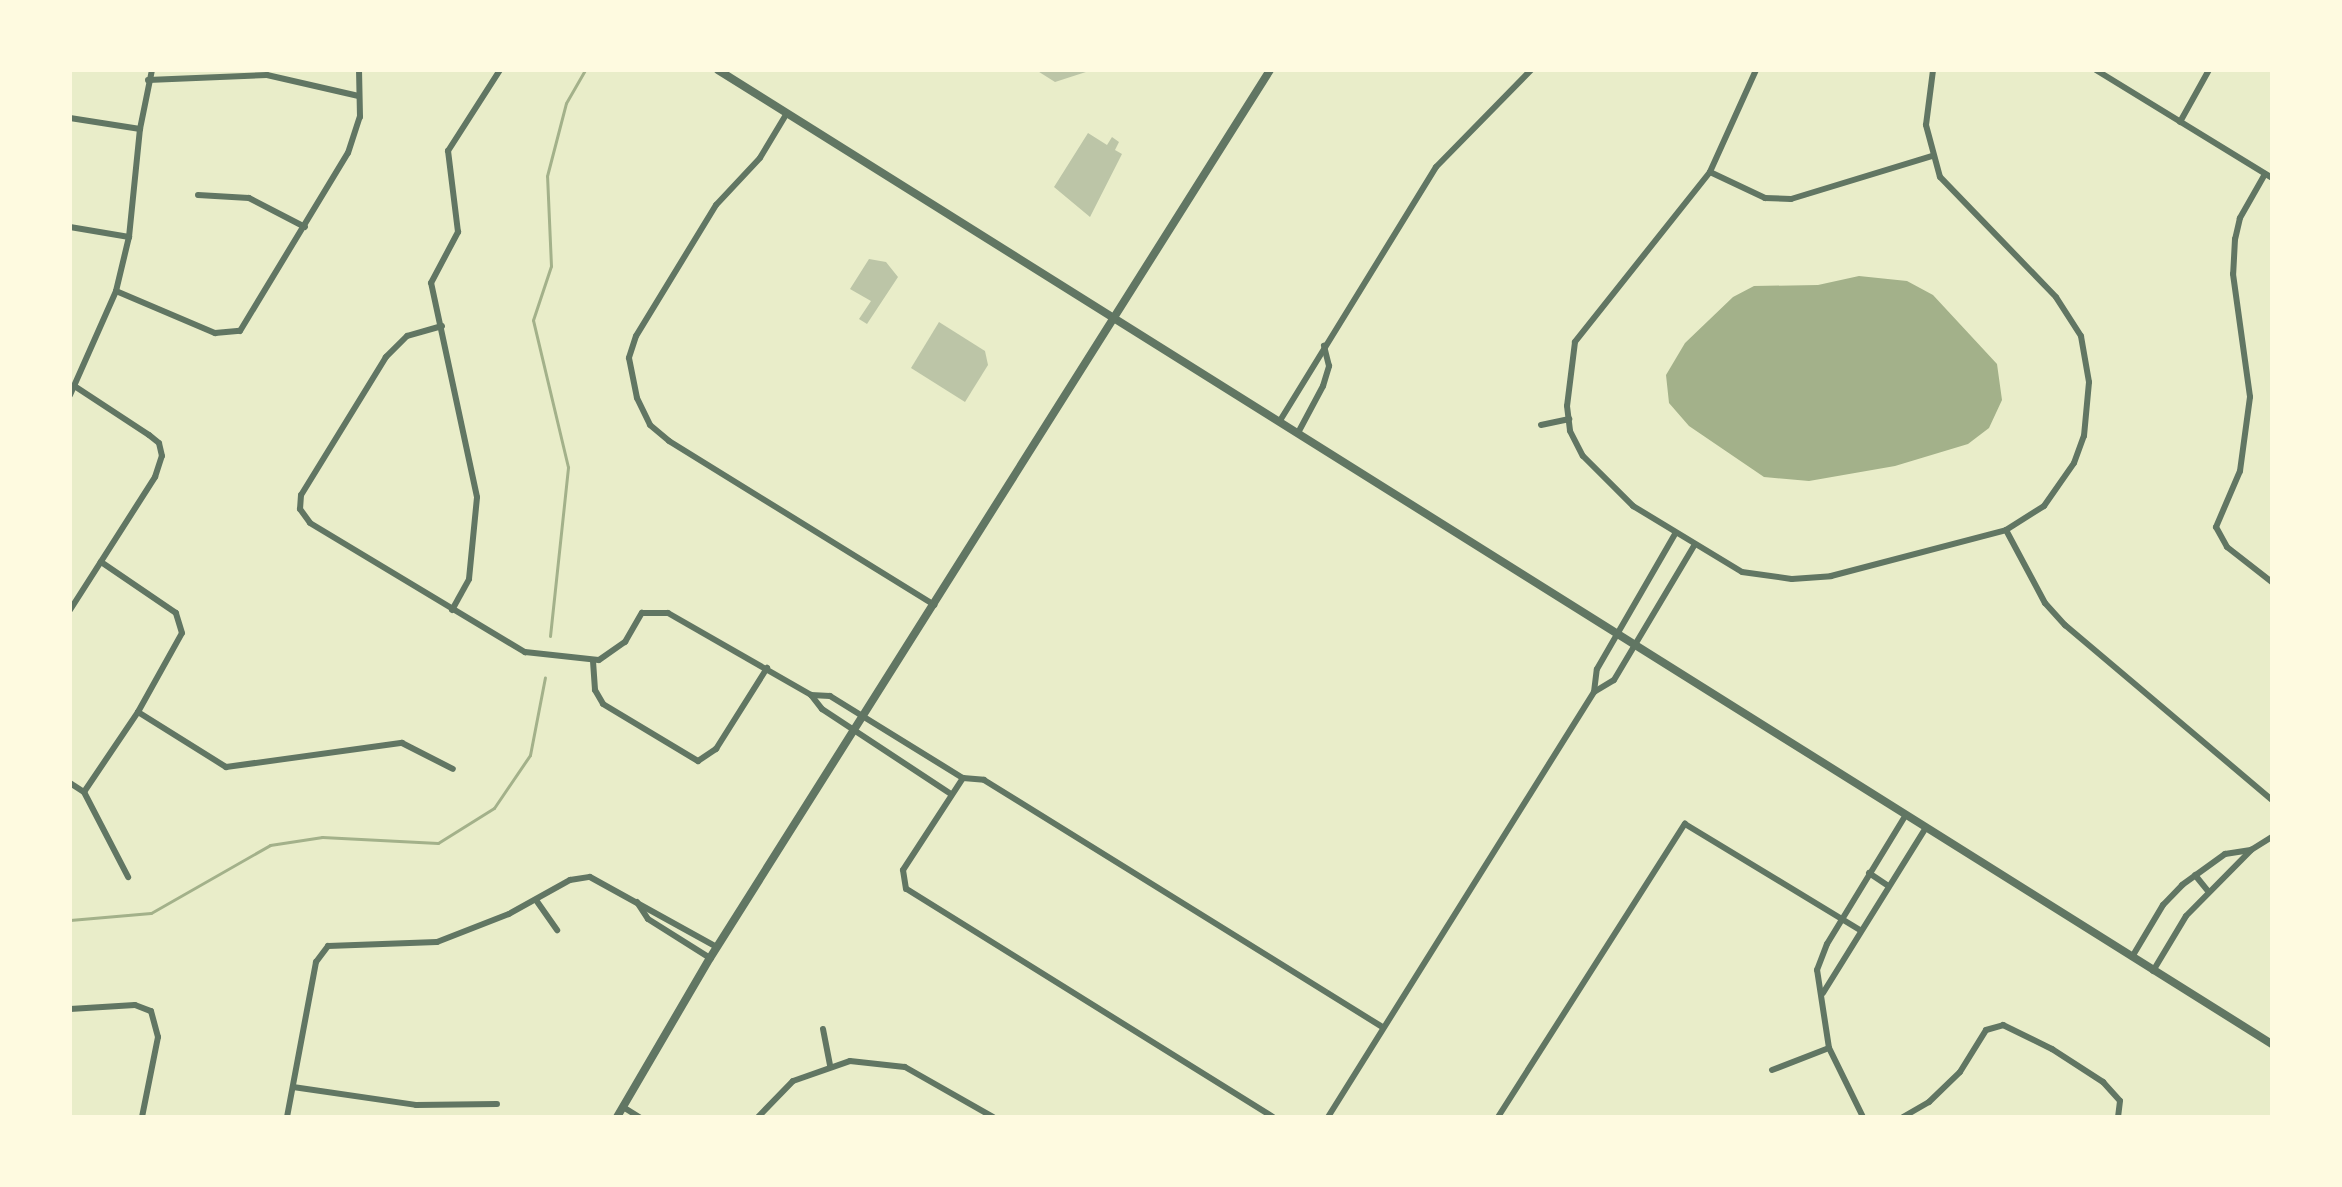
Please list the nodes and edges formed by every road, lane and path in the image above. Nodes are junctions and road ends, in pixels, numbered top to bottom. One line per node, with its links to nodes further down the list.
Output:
1 (144, 70): 12 (street)
2 (152, 70): 12 (street)
3 (359, 70): 13 (street)
4 (500, 70): 28 (street)
5 (718, 70): 14 (street)
6 (1270, 70): 27 (street)
7 (1531, 70): 29 (street)
8 (1756, 70): 19 (street)
9 (1933, 70): 18 (street)
10 (2096, 70): 16 (street)
11 (2209, 70): 16 (street)
12 (148, 80): 13 (street); 17 (street)
13 (359, 96): 24 (street)
14 (787, 113): 27 (street); 41 (street)
15 (70, 118): 17 (street)
16 (2180, 122): 20 (street)
17 (140, 129): 25 (street)
18 (1932, 156): 19 (street); 36 (street)
19 (1710, 172): 33 (street)
20 (2265, 174): 21 (street); 40 (street)
21 (2272, 178)
22 (198, 195): 24 (street)
23 (70, 227): 25 (street)
24 (305, 227): 26 (street)
25 (129, 237): 26 (street)
26 (116, 291): 30 (street)
27 (1118, 318): 32 (street); 41 (street)
28 (442, 326): 43 (street); 43 (street)
29 (1324, 346): 32 (street); 35 (street)
30 (76, 387): 31 (street); 39 (street)
31 (70, 395)
32 (1281, 419): 35 (street)
33 (1569, 419): 34 (street); 37 (street)
34 (1541, 425)
35 (1299, 431): 44 (street)
36 (2006, 530): 38 (street); 58 (street)
37 (1675, 534): 38 (street); 44 (street)
38 (1694, 546): 45 (street)
39 (101, 562): 42 (street); 50 (street)
40 (2272, 582)
41 (935, 605): 51 (street)
42 (70, 610)
43 (452, 610): 46 (street)
44 (1615, 634): 45 (street); 48 (street)
45 (1634, 646): 48 (street); 59 (street)
46 (593, 661): 47 (street); 47 (street)
47 (767, 668): 49 (street)
48 (1594, 692): 79 (street)
49 (811, 695): 51 (street); 52 (street)
50 (138, 712): 53 (street); 56 (street)
51 (866, 717): 52 (street); 54 (street)
52 (856, 733): 57 (street); 73 (street)
53 (453, 769)
54 (963, 778): 57 (street); 79 (street)
55 (70, 783): 56 (street)
56 (84, 792): 65 (street)
57 (951, 794): 94 (street)
58 (2272, 800)
59 (1905, 816): 60 (street); 63 (street)
60 (1925, 829): 66 (street); 74 (street)
61 (2272, 837): 62 (street)
62 (2251, 850): 64 (street); 67 (street)
63 (1869, 873): 66 (street); 70 (street)
64 (2195, 875): 67 (street); 74 (street)
65 (128, 877)
66 (1888, 886): 72 (street)
67 (2209, 892): 76 (street)
68 (536, 900): 69 (street); 71 (street); 85 (street)
69 (637, 902): 73 (street); 75 (street)
70 (1842, 918): 72 (street); 77 (street); 96 (street)
71 (557, 930)
72 (1860, 930): 77 (street)
73 (717, 947): 75 (street)
74 (2132, 957): 76 (street)
75 (710, 958): 87 (street)
76 (2153, 971): 81 (street)
77 (1823, 993): 82 (street)
78 (70, 1009): 88 (street)
79 (1383, 1027): 95 (street)
80 (823, 1029): 83 (street)
81 (2272, 1044)
82 (1829, 1048): 84 (street); 97 (street)
83 (830, 1065): 92 (street); 93 (street)
84 (1772, 1070)
85 (293, 1087): 86 (street); 89 (street)
86 (497, 1104)
87 (623, 1107): 90 (street); 91 (street)
88 (142, 1117)
89 (287, 1117)
90 (617, 1117)
91 (639, 1117)
92 (758, 1117)
93 (993, 1117)
94 (1273, 1117)
95 (1328, 1117)
96 (1498, 1117)
97 (1863, 1117)
98 (1903, 1117): 99 (street)
99 (2118, 1117)

